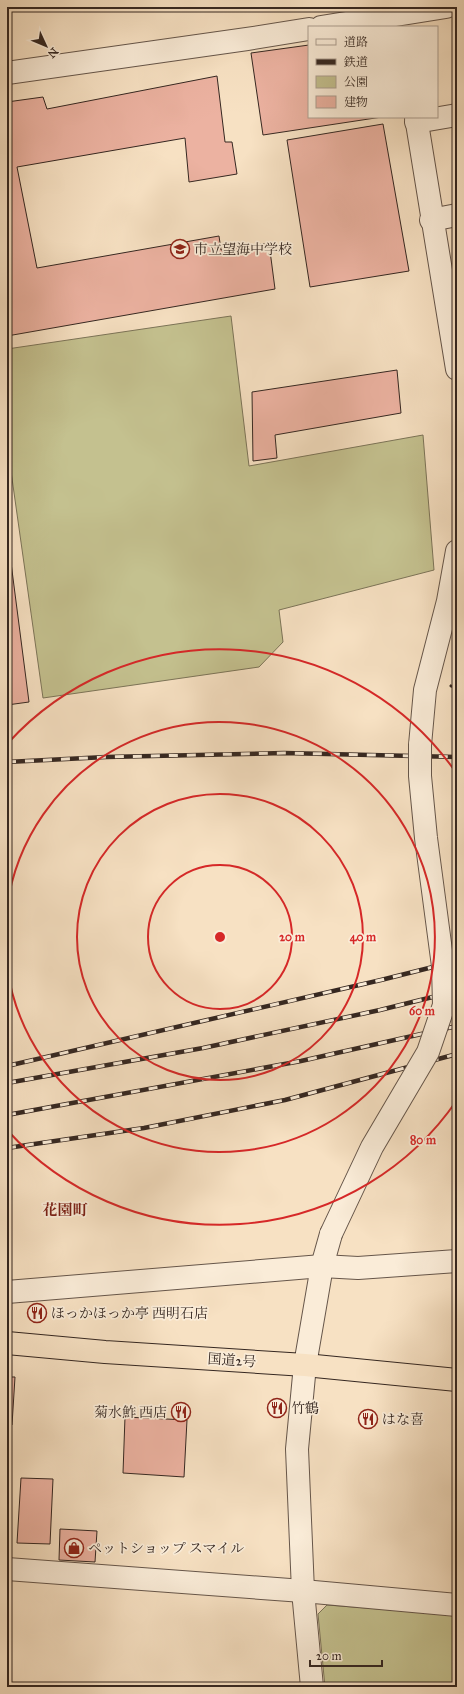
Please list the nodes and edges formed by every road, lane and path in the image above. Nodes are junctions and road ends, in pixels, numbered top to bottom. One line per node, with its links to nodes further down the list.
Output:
1 (446, 7): 2 (street)
2 (399, 16): 3 (street)
3 (328, 26)
4 (308, 29): 5 (street)
5 (7, 73)
6 (457, 115): 7 (street)
7 (438, 117)
8 (426, 118): 9 (street)
9 (416, 119): 11 (street)
10 (457, 215): 11 (street)
11 (431, 220): 12 (street)
12 (454, 335): 13 (street)
13 (457, 369)
14 (457, 551): 16 (street, bridge)
15 (457, 1261): 16 (street)
16 (322, 1266): 17 (street); 19 (street)
17 (7, 1292)
18 (7, 1343): 19 (highway, 国道2号)
19 (305, 1365): 20 (highway, 国道2号); 22 (street)
20 (457, 1380)
21 (7, 1568): 22 (street)
22 (303, 1591): 23 (street); 24 (street)
23 (457, 1605)
24 (312, 1687)

